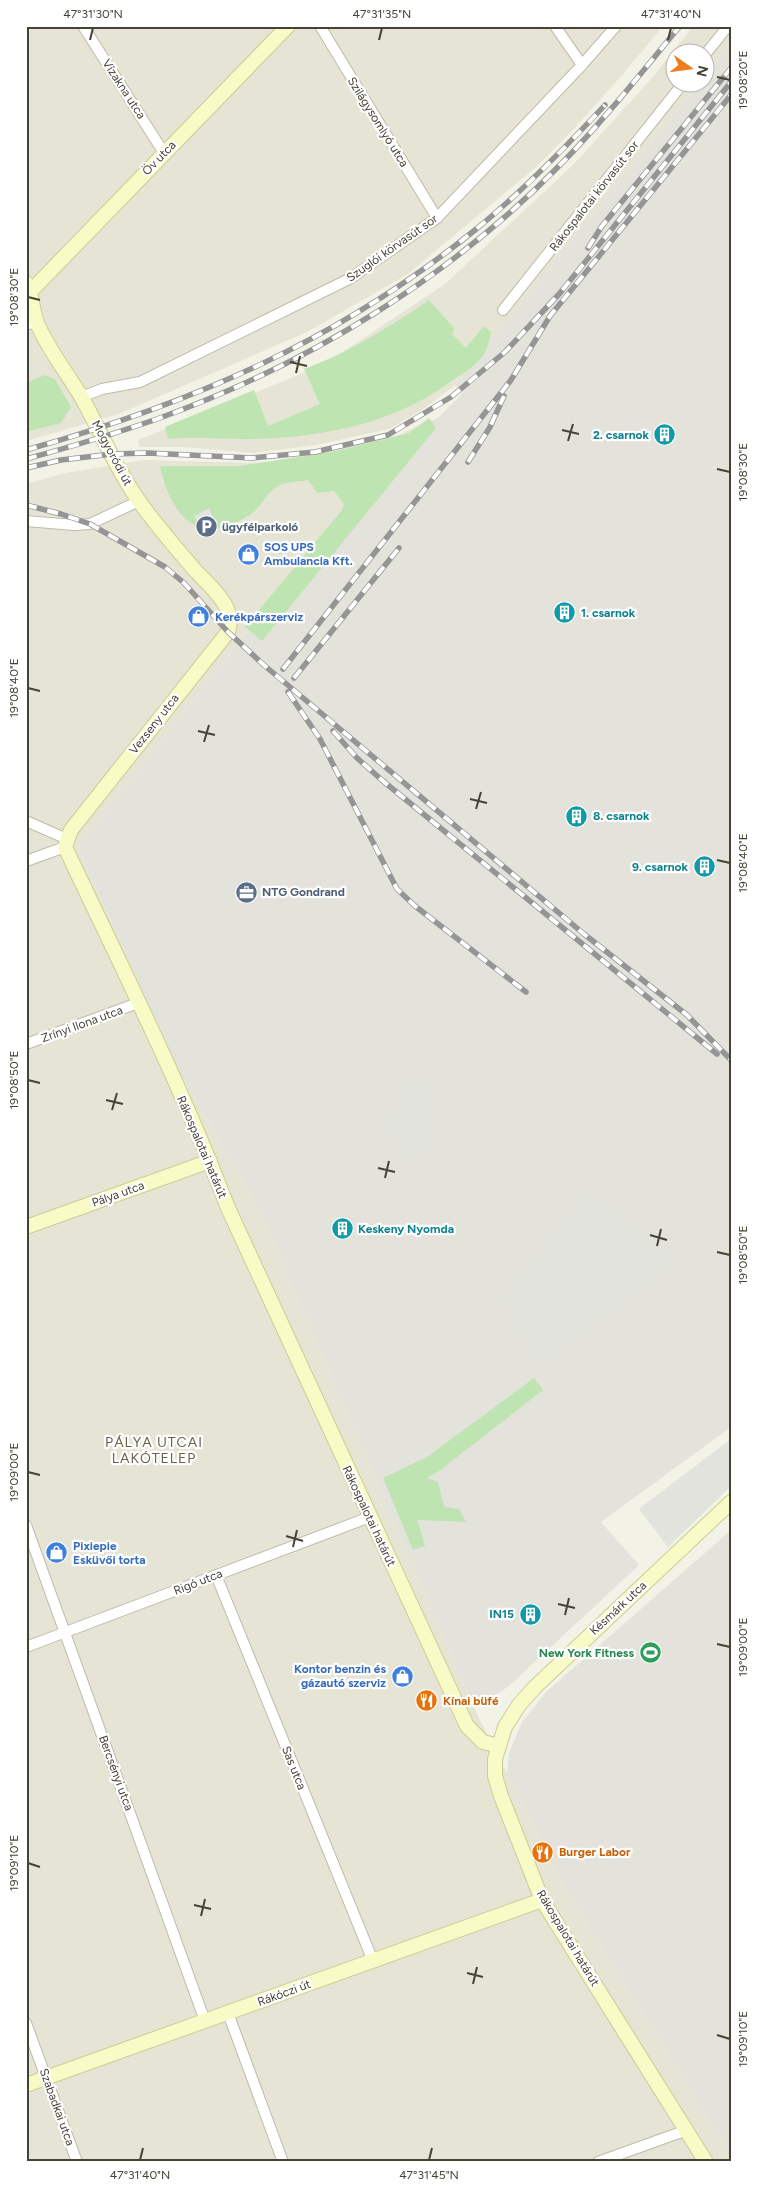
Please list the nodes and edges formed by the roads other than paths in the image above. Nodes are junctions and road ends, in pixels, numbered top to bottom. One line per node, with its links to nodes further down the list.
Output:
1 (83, 26): 10 (street, Vízakna utca)
2 (288, 26): 10 (street, Öv utca)
3 (320, 26): 11 (street, Szilágysomlyó utca)
4 (555, 26): 8 (street)
5 (616, 26): 8 (street, Szuglói körvasút sor)
6 (728, 26): 7 (street)
7 (714, 44)
8 (582, 65): 11 (street, Szuglói körvasút sor)
9 (676, 92): 13 (street, Rákospalotai körvasút sor)
10 (164, 153): 12 (street, Öv utca)
11 (437, 218): 15 (street, Szuglói körvasút sor)
12 (29, 287): 14 (street, Mogyoródi út)
13 (503, 310)
14 (31, 323): 15 (street, Mogyoródi út)
15 (81, 397): 16 (street, Mogyoródi út)
16 (139, 501): 17 (street); 18 (street, Mogyoródi út)
17 (26, 521)
18 (226, 606): 20 (street, Vezseny utca)
19 (26, 821): 20 (street)
20 (66, 843): 21 (street); 22 (street, Rákospalotai határút)
21 (26, 862)
22 (138, 1003): 23 (street, Zrínyi Ilona utca); 24 (street, Rákospalotai határút)
23 (26, 1044)
24 (210, 1161): 25 (street, Pálya utca); 27 (street, Rákospalotai határút)
25 (26, 1227)
26 (731, 1502): 32 (street, Késmárk utca)
27 (370, 1517): 29 (street, Rigó utca); 32 (street, Rákospalotai határút)
28 (26, 1525): 30 (street, Bercsényi utca)
29 (216, 1575): 30 (street, Rigó utca); 34 (street, Sas utca)
30 (66, 1632): 31 (street, Rigó utca); 36 (street, Bercsényi utca)
31 (26, 1647)
32 (499, 1746): 33 (street, Rákospalotai határút)
33 (542, 1900): 34 (street, Rákóczi út); 40 (street, Rákospalotai határút)
34 (373, 1961): 35 (street, Rákóczi út)
35 (228, 2013): 36 (street, Rákóczi út); 42 (street)
36 (205, 2021): 38 (street, Rákóczi út)
37 (26, 2023): 38 (street, Szabadkai utca)
38 (46, 2078): 39 (street, Rákóczi út); 41 (street, Szabadkai utca)
39 (26, 2085)
40 (687, 2130): 43 (street); 44 (street, Rákospalotai határút)
41 (78, 2162)
42 (283, 2162)
43 (598, 2162)
44 (706, 2162)

